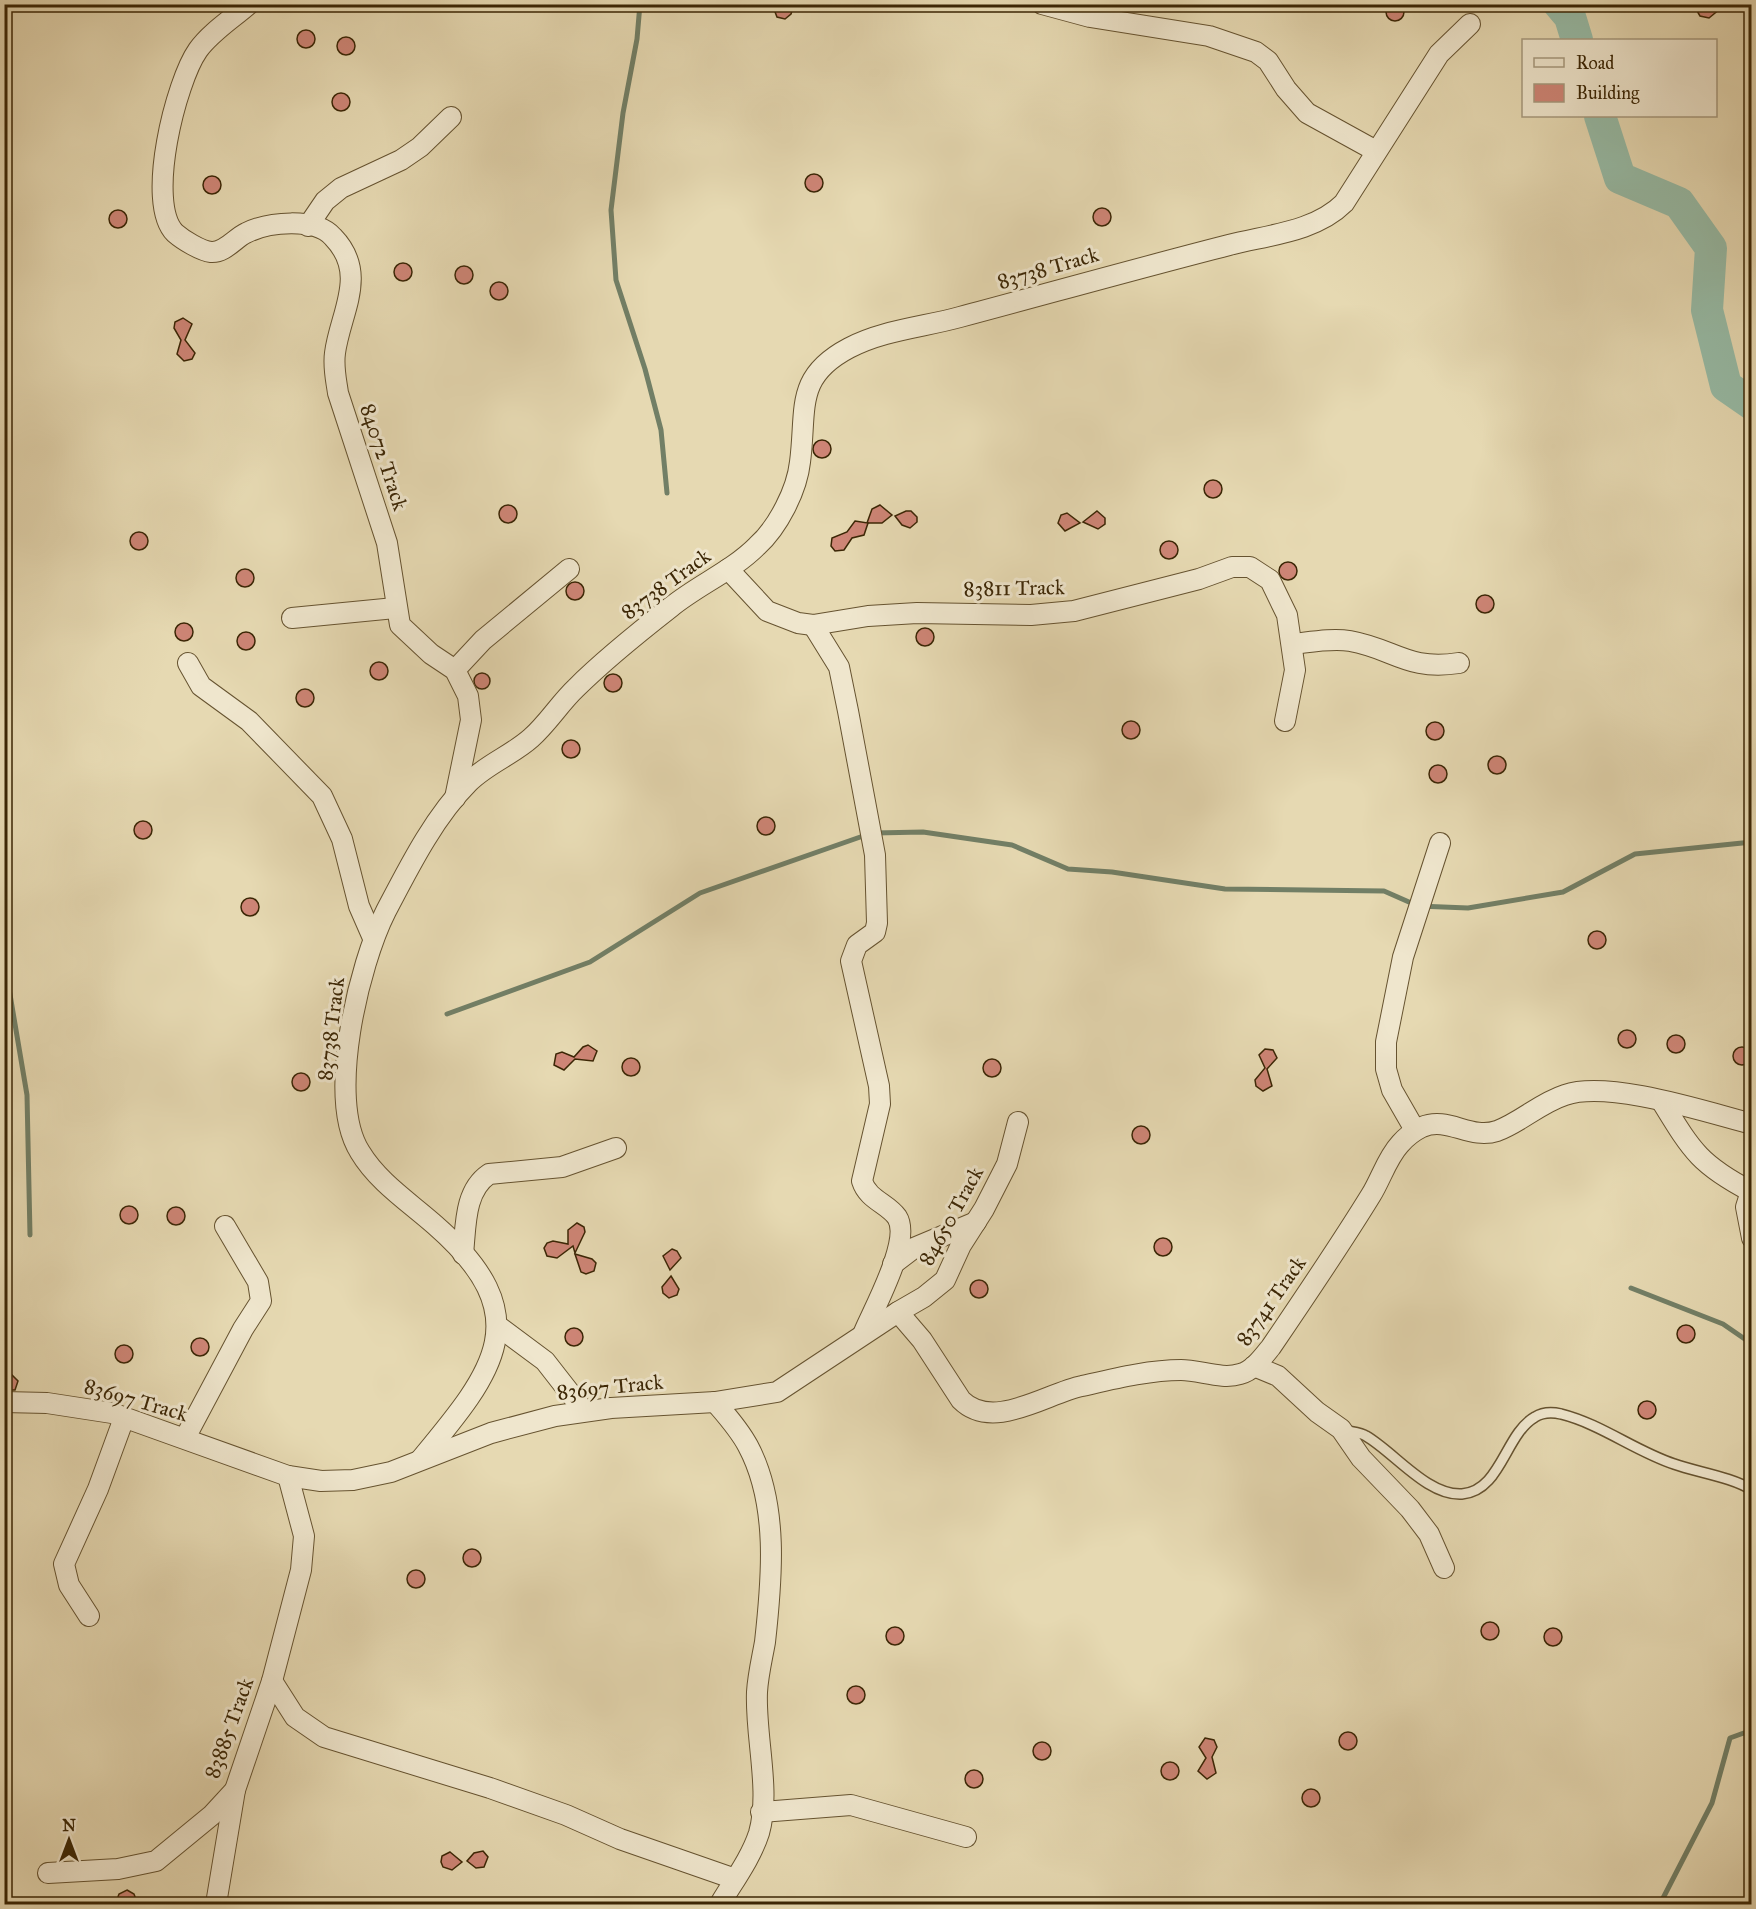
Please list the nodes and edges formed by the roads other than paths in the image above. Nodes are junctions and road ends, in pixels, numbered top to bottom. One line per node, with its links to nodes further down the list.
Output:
1 (249, 4): 6 (street, 84072 Track)
2 (1042, 4): 5 (street)
3 (1470, 24): 5 (street, 83738 Track)
4 (451, 117): 6 (street)
5 (1377, 151): 8 (street, 83738 Track)
6 (308, 226): 9 (street, 84072 Track)
7 (569, 569): 15 (street)
8 (728, 569): 11 (street, 83811 Track); 17 (street, 83738 Track)
9 (395, 608): 10 (street); 15 (street, 84072 Track)
10 (292, 618)
11 (813, 625): 12 (street, 83811 Track); 30 (street)
12 (1294, 648): 14 (street); 16 (street, 83811 Track)
13 (188, 663): 19 (street)
14 (1459, 663)
15 (455, 670): 17 (street)
16 (1285, 721)
17 (455, 798): 19 (street, 83738 Track)
18 (1440, 843): 23 (street)
19 (374, 938): 29 (street, 83738 Track)
20 (1662, 1102): 22 (street); 23 (street); 25 (street)
21 (1018, 1122): 26 (street, 84650 Track)
22 (1752, 1124)
23 (1415, 1130): 34 (street, 83741 Track)
24 (616, 1148): 29 (street)
25 (1751, 1190): 28 (street)
26 (976, 1222): 30 (street); 31 (street, 84650 Track)
27 (225, 1226): 40 (street)
28 (1752, 1238)
29 (463, 1254): 32 (street, 83738 Track)
30 (893, 1264): 33 (street)
31 (898, 1312): 33 (street); 34 (street, 83741 Track)
32 (498, 1326): 37 (street); 41 (street, 83738 Track)
33 (864, 1332): 36 (street)
34 (1254, 1366): 39 (street)
35 (4, 1402): 38 (street, 83697 Track)
36 (716, 1402): 37 (street, 83697 Track); 48 (street)
37 (584, 1411): 41 (street, 83697 Track)
38 (124, 1418): 40 (street, 83697 Track); 45 (street)
39 (1341, 1429): 43 (lane); 44 (street)
40 (185, 1438): 42 (street, 83697 Track)
41 (421, 1459): 42 (street, 83697 Track)
42 (288, 1476): 46 (street, 83885 Track)
43 (1752, 1490)
44 (1444, 1568)
45 (89, 1616)
46 (272, 1681): 47 (street, 83885 Track); 51 (street)
47 (235, 1790): 50 (street, 83885 Track); 52 (street)
48 (761, 1812): 49 (street); 51 (street)
49 (966, 1838)
50 (48, 1873)
51 (735, 1879): 53 (street)
52 (216, 1905)
53 (720, 1905)

